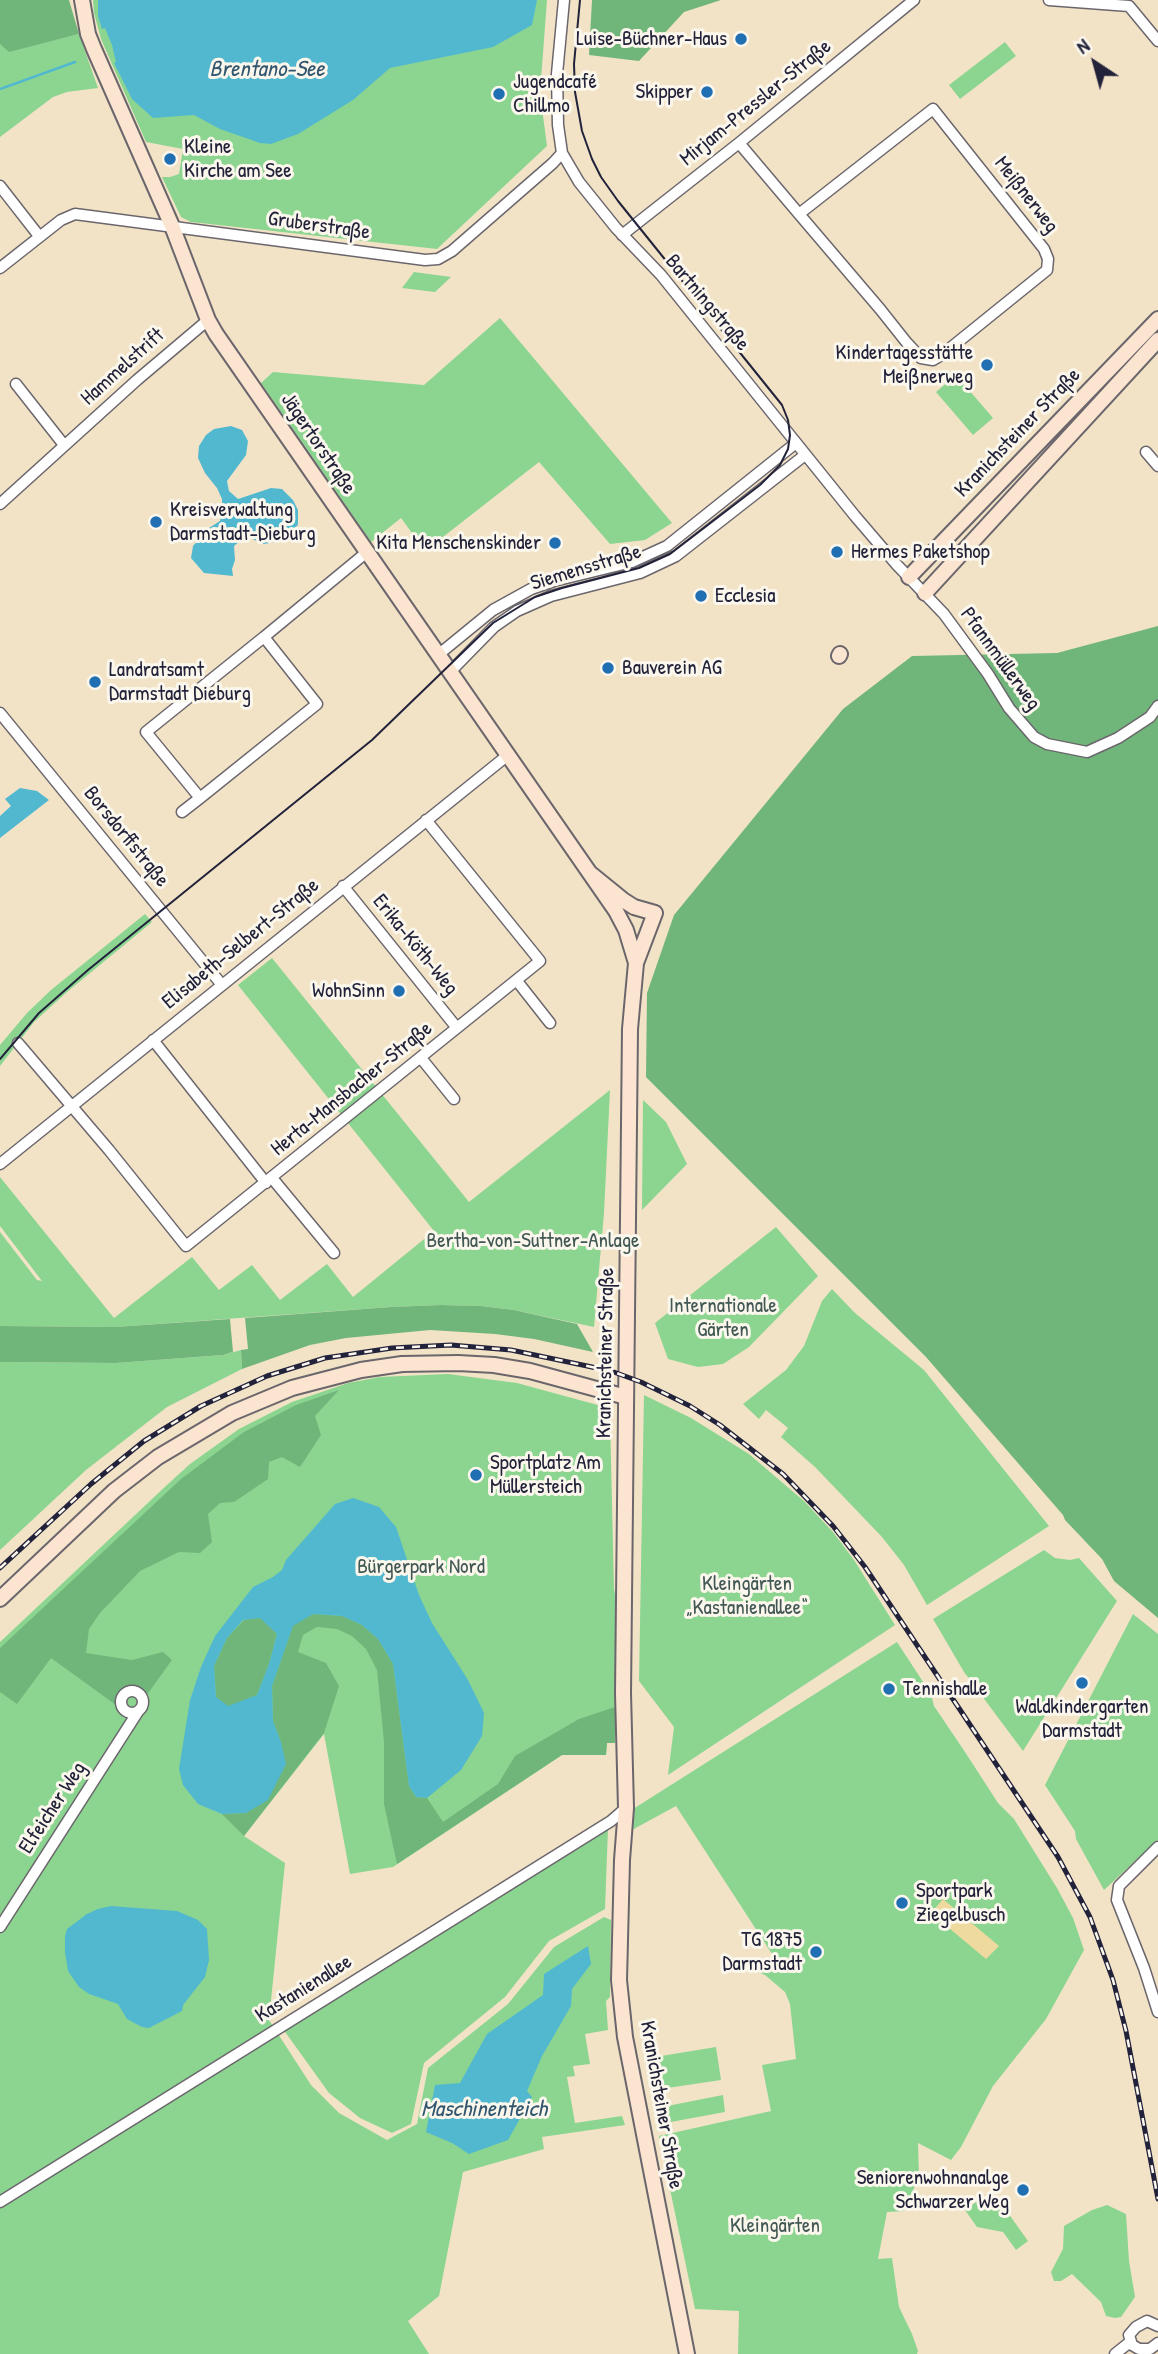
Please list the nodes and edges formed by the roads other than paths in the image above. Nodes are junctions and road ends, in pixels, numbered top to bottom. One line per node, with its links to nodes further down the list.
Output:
1 (82, 0): 11 (main road, Jägertorstraße)
2 (564, 0): 8 (street, Bartningstraße)
3 (915, 0): 7 (street, Mirjam-Pressler-Straße)
4 (1049, 0): 5 (street)
5 (1133, 3): 6 (street)
6 (1158, 41)
7 (739, 143): 10 (street, Meißnerweg); 12 (street, Mirjam-Pressler-Straße)
8 (562, 153): 11 (street, Gruberstraße); 12 (street, Bartningstraße)
9 (0, 186): 13 (street)
10 (799, 214): 10 (street, Meißnerweg)
11 (172, 226): 13 (street, Gruberstraße); 16 (main road, Jägertorstraße)
12 (622, 235): 19 (street, Bartningstraße)
13 (39, 236): 14 (street, Gruberstraße)
14 (0, 268)
15 (1158, 319): 26 (main road, Kranichsteiner Straße)
16 (208, 320): 20 (street, Hammelstrift); 25 (main road, Jägertorstraße)
17 (1158, 340): 27 (main road, Kranichsteiner Straße)
18 (16, 384): 20 (street)
19 (796, 443): 22 (street, Bartningstraße); 29 (street, Siemensstraße)
20 (64, 445): 24 (street, Hammelstrift)
21 (1146, 452): 23 (street)
22 (805, 455): 26 (street, Bartningstraße); 30 (street, Siemensstraße)
23 (1158, 466)
24 (0, 504)
25 (367, 552): 28 (street); 29 (main road, Jägertorstraße)
26 (909, 577): 27 (street, Bartningstraße)
27 (925, 593): 31 (street, Pfannmüllerweg)
28 (264, 637): 34 (street); 34 (street)
29 (438, 655): 30 (main road, Jägertorstraße)
30 (450, 672): 33 (main road, Jägertorstraße)
31 (1158, 706)
32 (0, 713): 44 (street, Borsdorffstraße)
33 (508, 755): 36 (street, Elisabeth-Selbert-Straße); 37 (main road, Jägertorstraße)
34 (200, 798): 35 (street)
35 (181, 812)
36 (426, 820): 38 (street, Elisabeth-Selbert-Straße); 43 (street, Herta-Mansbacher-Straße)
37 (591, 874): 39 (main road, Jägertorstraße); 40 (main road, Jägertorstraße)
38 (343, 886): 44 (street, Elisabeth-Selbert-Straße); 46 (street, Erika-Köth-Weg)
39 (655, 913): 41 (main road, Kranichsteiner Straße)
40 (622, 920): 41 (main road, Jägertorstraße); 42 (main road, Jägertorstraße)
41 (646, 935): 42 (main road, Kranichsteiner Straße)
42 (636, 963): 55 (main road, Kranichsteiner Straße)
43 (517, 981): 45 (street); 46 (street, Herta-Mansbacher-Straße)
44 (222, 985): 47 (street, Elisabeth-Selbert-Straße)
45 (550, 1023)
46 (457, 1028): 49 (street, Herta-Mansbacher-Straße)
47 (153, 1040): 51 (street, Elisabeth-Selbert-Straße); 53 (street)
48 (18, 1043): 51 (street)
49 (421, 1058): 50 (street); 53 (street, Herta-Mansbacher-Straße)
50 (454, 1099)
51 (72, 1107): 52 (street, Elisabeth-Selbert-Straße); 53 (street, Herta-Mansbacher-Straße)
52 (0, 1164)
53 (269, 1180): 54 (street)
54 (334, 1253)
55 (626, 1397): 56 (main road); 58 (main road, Kranichsteiner Straße)
56 (0, 1599)
57 (139, 1710): 60 (street, Elfeicher Weg)
58 (621, 1812): 62 (street, Kastanienallee); 66 (main road, Kranichsteiner Straße)
59 (1158, 1847): 61 (street)
60 (0, 1927)
61 (1158, 2011)
62 (0, 2202)
63 (1158, 2326): 64 (street)
64 (1130, 2342): 65 (street); 67 (street)
65 (1157, 2348)
66 (687, 2354)
67 (1115, 2354)

